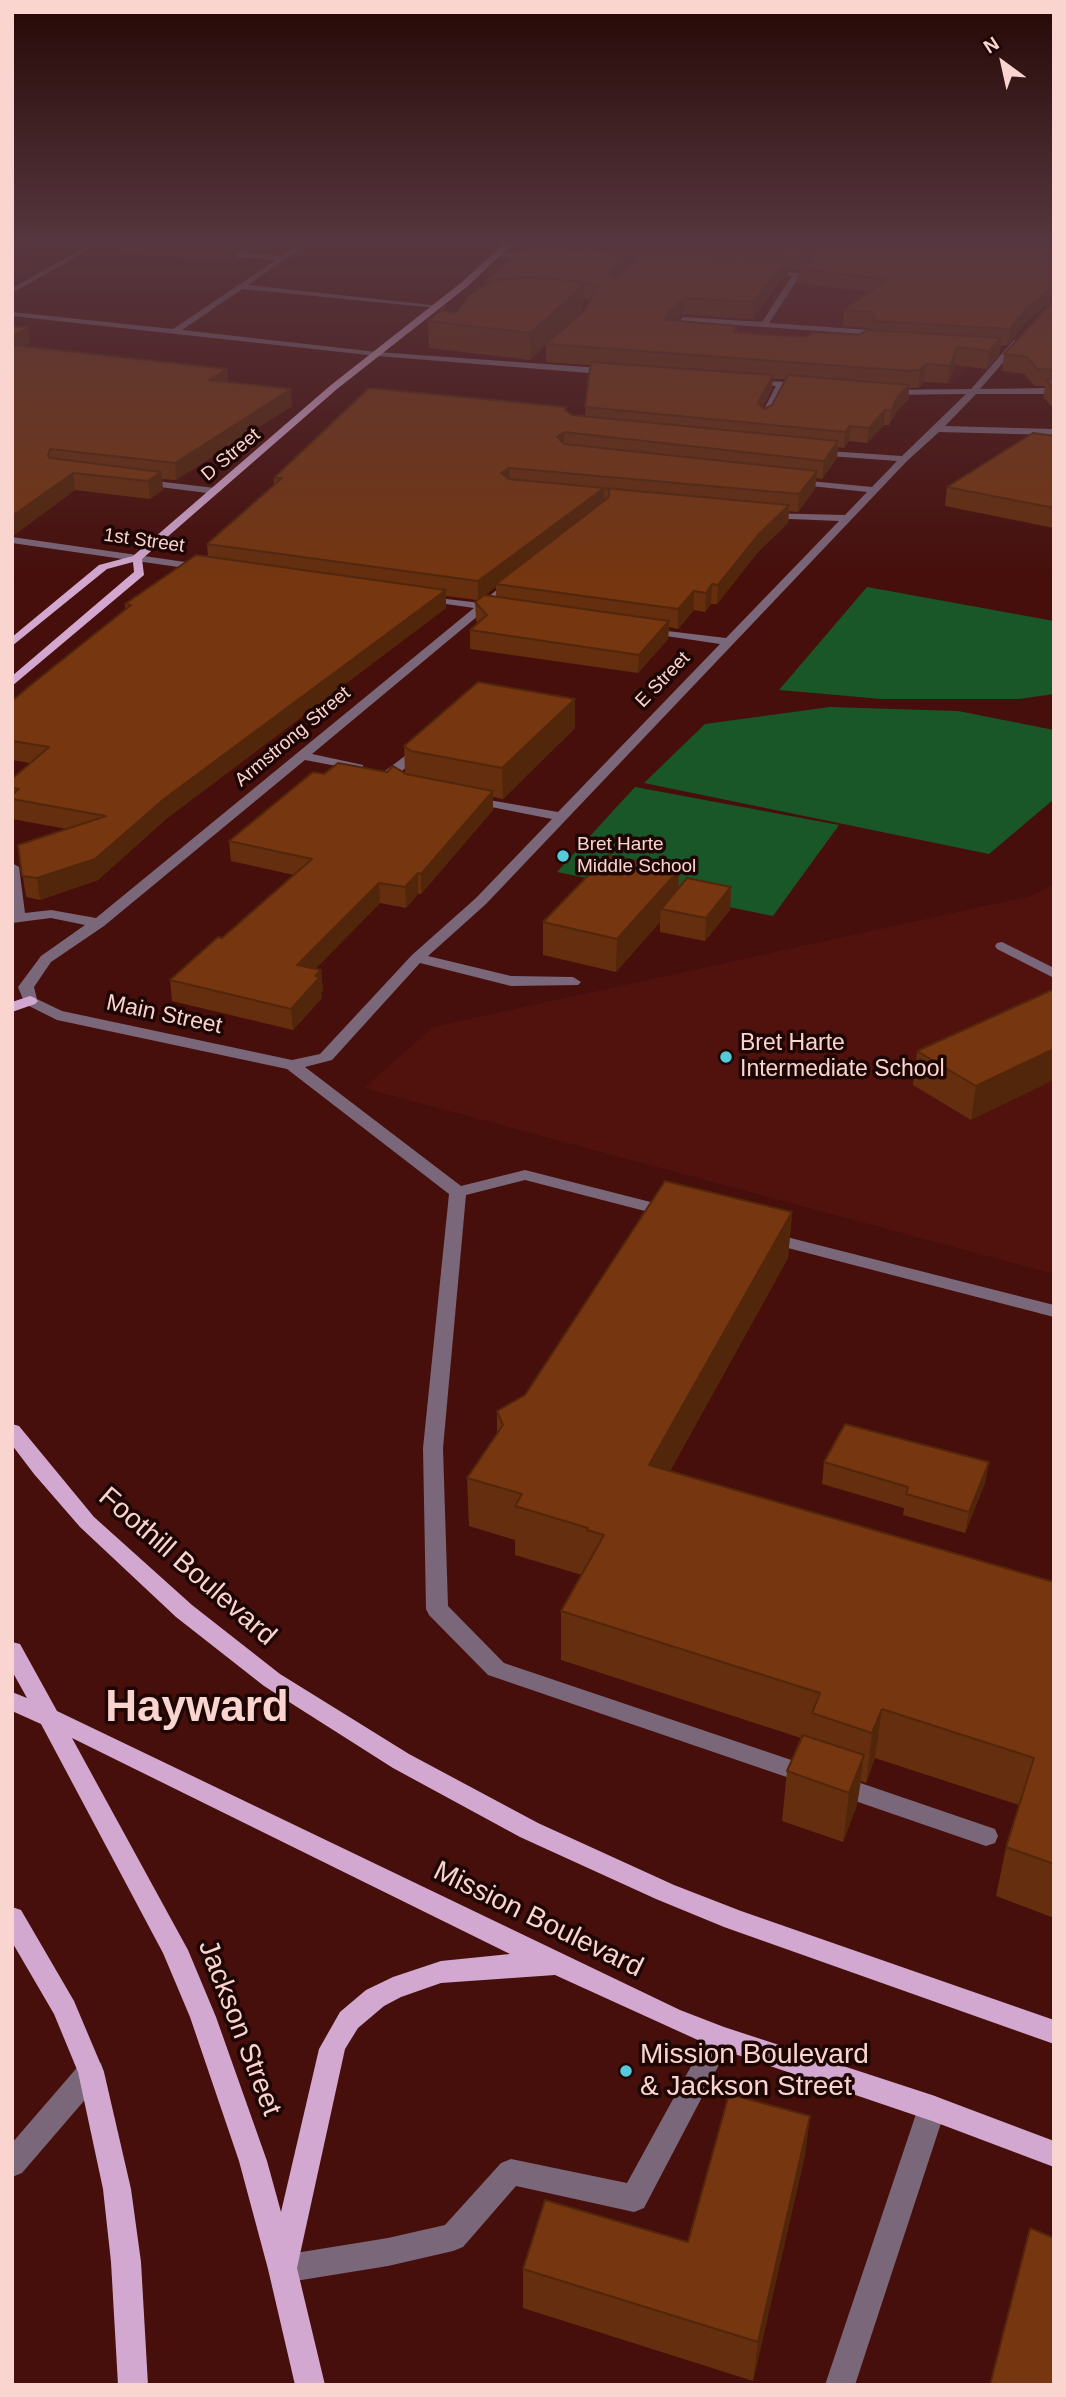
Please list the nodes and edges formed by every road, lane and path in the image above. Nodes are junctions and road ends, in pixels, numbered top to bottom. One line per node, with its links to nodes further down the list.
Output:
1 (375, 356): 21 (main road, D Street)
2 (401, 356): 5 (street)
3 (1001, 356): 12 (street, E Street)
4 (543, 357): 5 (street)
5 (533, 366): 6 (street)
6 (628, 373)
7 (743, 382): 8 (street)
8 (782, 384): 9 (street); 13 (street)
9 (820, 387)
10 (870, 391): 12 (street)
11 (1054, 391): 12 (street)
12 (973, 393): 14 (street, E Street)
13 (764, 419)
14 (936, 429): 15 (street); 17 (street, E Street)
15 (1054, 432)
16 (807, 451): 17 (street)
17 (904, 459): 20 (street, E Street)
18 (779, 479): 20 (street)
19 (122, 480): 21 (street)
20 (876, 490): 23 (street, E Street)
21 (215, 491): 25 (main road, D Street)
22 (755, 514): 23 (street)
23 (848, 519): 32 (street, E Street)
24 (12, 540): 25 (street, 1st Street)
25 (137, 558): 26 (street, 1st Street); 31 (main road, D Street); 33 (main road, D Street)
26 (224, 570)
27 (527, 572): 29 (street, Armstrong Street)
28 (416, 597): 29 (street)
29 (488, 607): 35 (street, Armstrong Street)
30 (640, 629): 32 (street)
31 (14, 640)
32 (729, 642): 37 (street, E Street)
33 (12, 682)
34 (437, 734): 35 (street)
35 (300, 755): 40 (street, Armstrong Street)
36 (459, 797): 37 (street)
37 (561, 817): 42 (street, E Street)
38 (12, 867): 39 (street)
39 (15, 919): 40 (street)
40 (99, 923): 45 (street, Armstrong Street)
41 (1002, 946): 43 (street)
42 (417, 958): 44 (street); 47 (street, E Street)
43 (1054, 975)
44 (573, 982)
45 (30, 1001): 46 (main road); 47 (street, Main Street)
46 (12, 1007)
47 (292, 1065): 48 (street)
48 (458, 1192): 49 (street); 56 (street)
49 (688, 1217)
50 (756, 1234): 51 (street)
51 (1054, 1311)
52 (12, 1431): 59 (main road, Foothill Boulevard)
53 (12, 1650): 55 (main road)
54 (12, 1701): 55 (main road, Mission Boulevard)
55 (49, 1718): 58 (main road, Mission Boulevard); 65 (main road, Jackson Street)
56 (986, 1836)
57 (12, 1917): 61 (main road)
58 (558, 1964): 60 (main road, Mission Boulevard); 65 (main road)
59 (1054, 2032)
60 (720, 2038): 62 (main road, Mission Boulevard); 65 (street)
61 (91, 2072): 64 (street); 66 (main road)
62 (932, 2108): 63 (main road, Mission Boulevard); 68 (street)
63 (1054, 2154)
64 (12, 2164)
65 (283, 2269): 67 (main road, Jackson Street)
66 (133, 2385)
67 (310, 2385)
68 (840, 2385)

